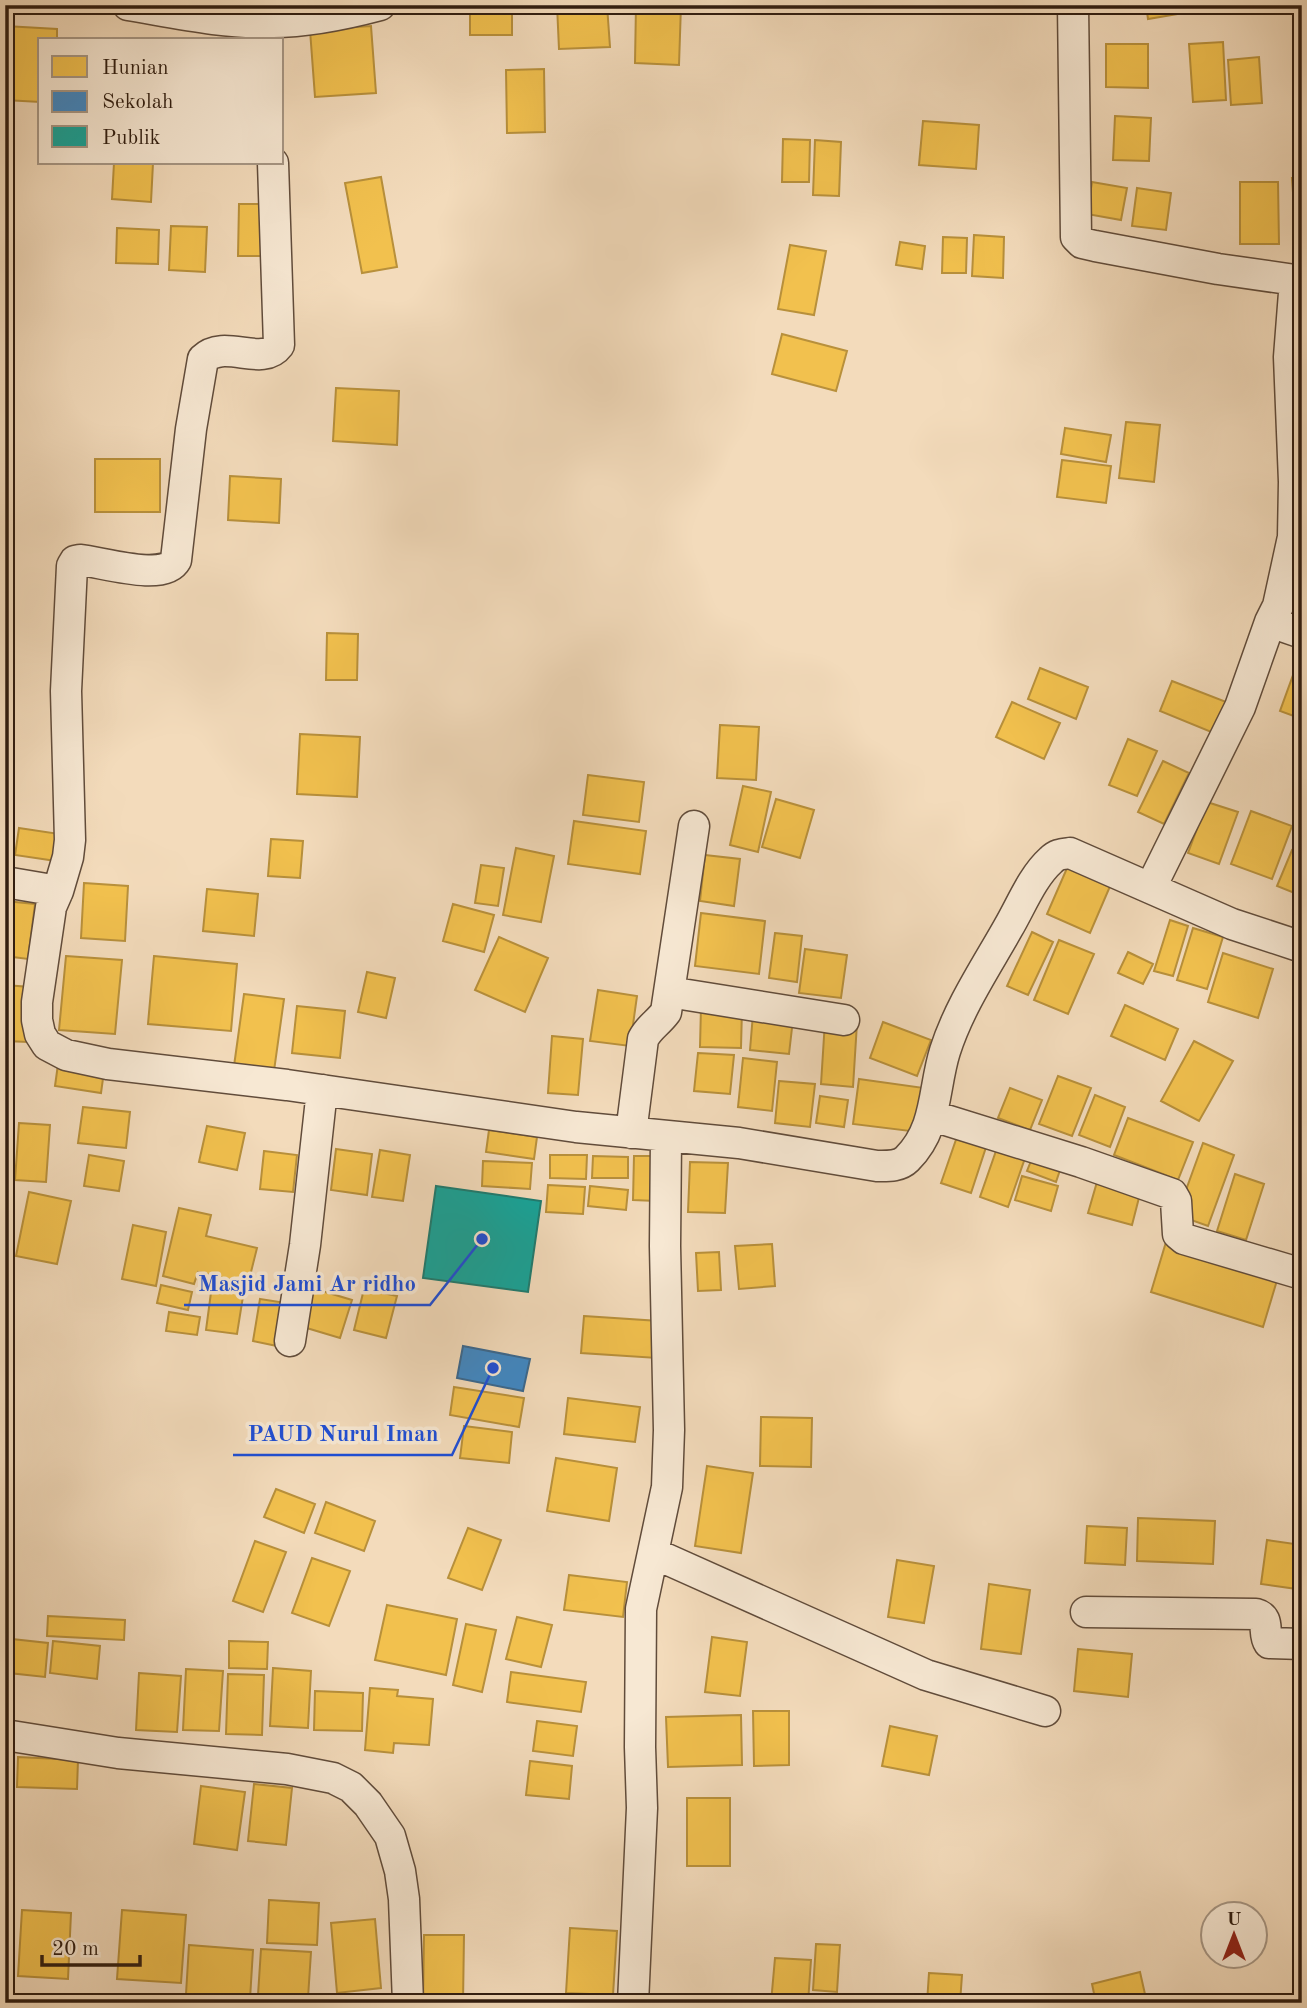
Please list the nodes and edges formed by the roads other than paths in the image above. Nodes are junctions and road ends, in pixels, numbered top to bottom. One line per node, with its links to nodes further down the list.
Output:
1 (128, 5): 4 (street)
2 (380, 5): 4 (street)
3 (1073, 5): 6 (street)
4 (272, 31)
5 (273, 164): 12 (street)
6 (1298, 280): 7 (street)
7 (1270, 622): 8 (street); 11 (street)
8 (1302, 633)
9 (694, 826): 14 (street)
10 (5, 882): 12 (street)
11 (1151, 887): 13 (street); 17 (street)
12 (58, 891): 16 (street)
13 (1302, 947)
14 (669, 992): 15 (street); 18 (street)
15 (844, 1020)
16 (322, 1090): 18 (street); 21 (street)
17 (933, 1116): 19 (street); 20 (street)
18 (631, 1133): 19 (street)
19 (666, 1137): 22 (street)
20 (1302, 1274)
21 (290, 1341)
22 (653, 1553): 25 (street); 28 (street)
23 (1086, 1612): 24 (street)
24 (1302, 1644)
25 (1045, 1710)
26 (5, 1735): 27 (street)
27 (408, 2003)
28 (633, 2003)

